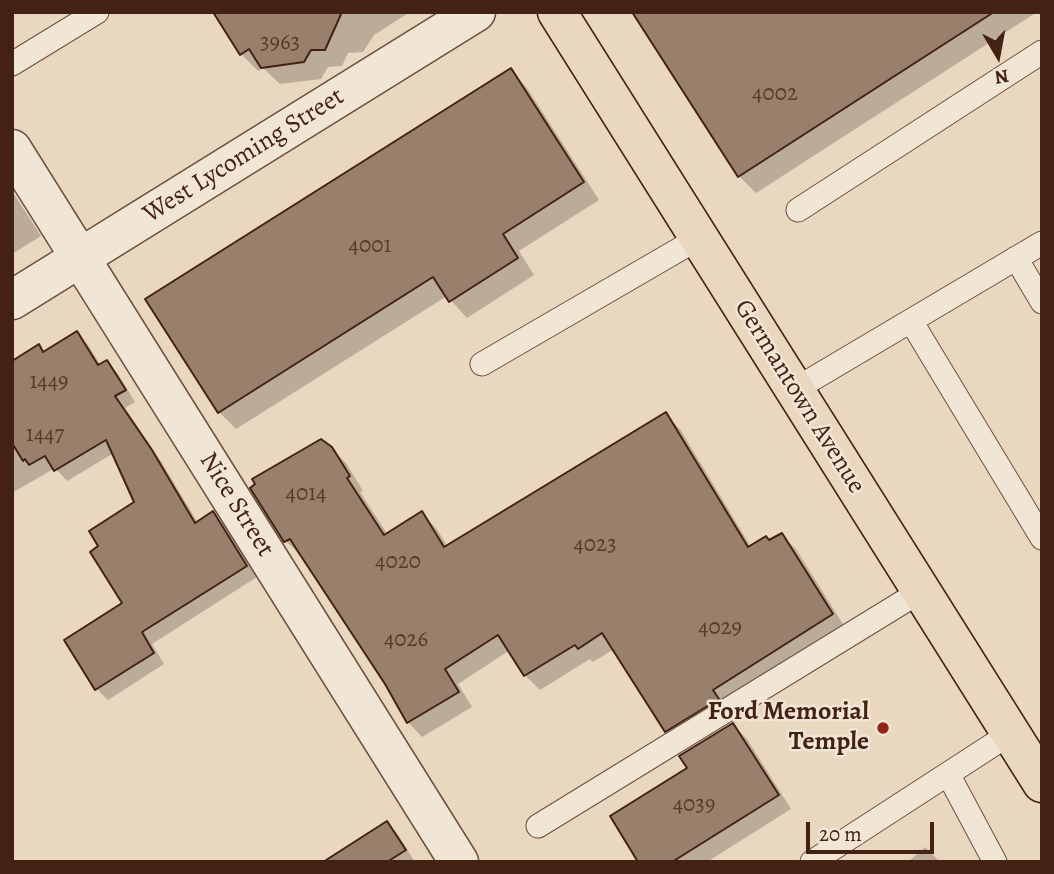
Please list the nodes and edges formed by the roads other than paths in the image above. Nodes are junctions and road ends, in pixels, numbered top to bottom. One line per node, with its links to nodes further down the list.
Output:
1 (97, 12): 5 (lane)
2 (476, 12): 10 (street, West Lycoming Street)
3 (557, 12): 8 (main road, Germantown Avenue)
4 (1042, 52): 7 (lane)
5 (12, 64)
6 (12, 149): 10 (street, Nice Street)
7 (798, 211)
8 (699, 238): 15 (lane); 16 (main road, Germantown Avenue)
9 (1042, 243): 11 (lane)
10 (81, 258): 12 (street, West Lycoming Street); 23 (street, Nice Street)
11 (1016, 258): 13 (lane); 14 (lane)
12 (12, 300)
13 (1042, 302)
14 (911, 321): 16 (lane); 17 (lane)
15 (482, 364)
16 (794, 390): 18 (main road, Germantown Avenue)
17 (1042, 538)
18 (921, 591): 19 (main road, Germantown Avenue); 22 (lane)
19 (1010, 733): 20 (lane); 21 (main road, Germantown Avenue)
20 (948, 774): 24 (lane); 25 (lane)
21 (1042, 783)
22 (538, 827)
23 (459, 862)
24 (812, 862)
25 (995, 862)

